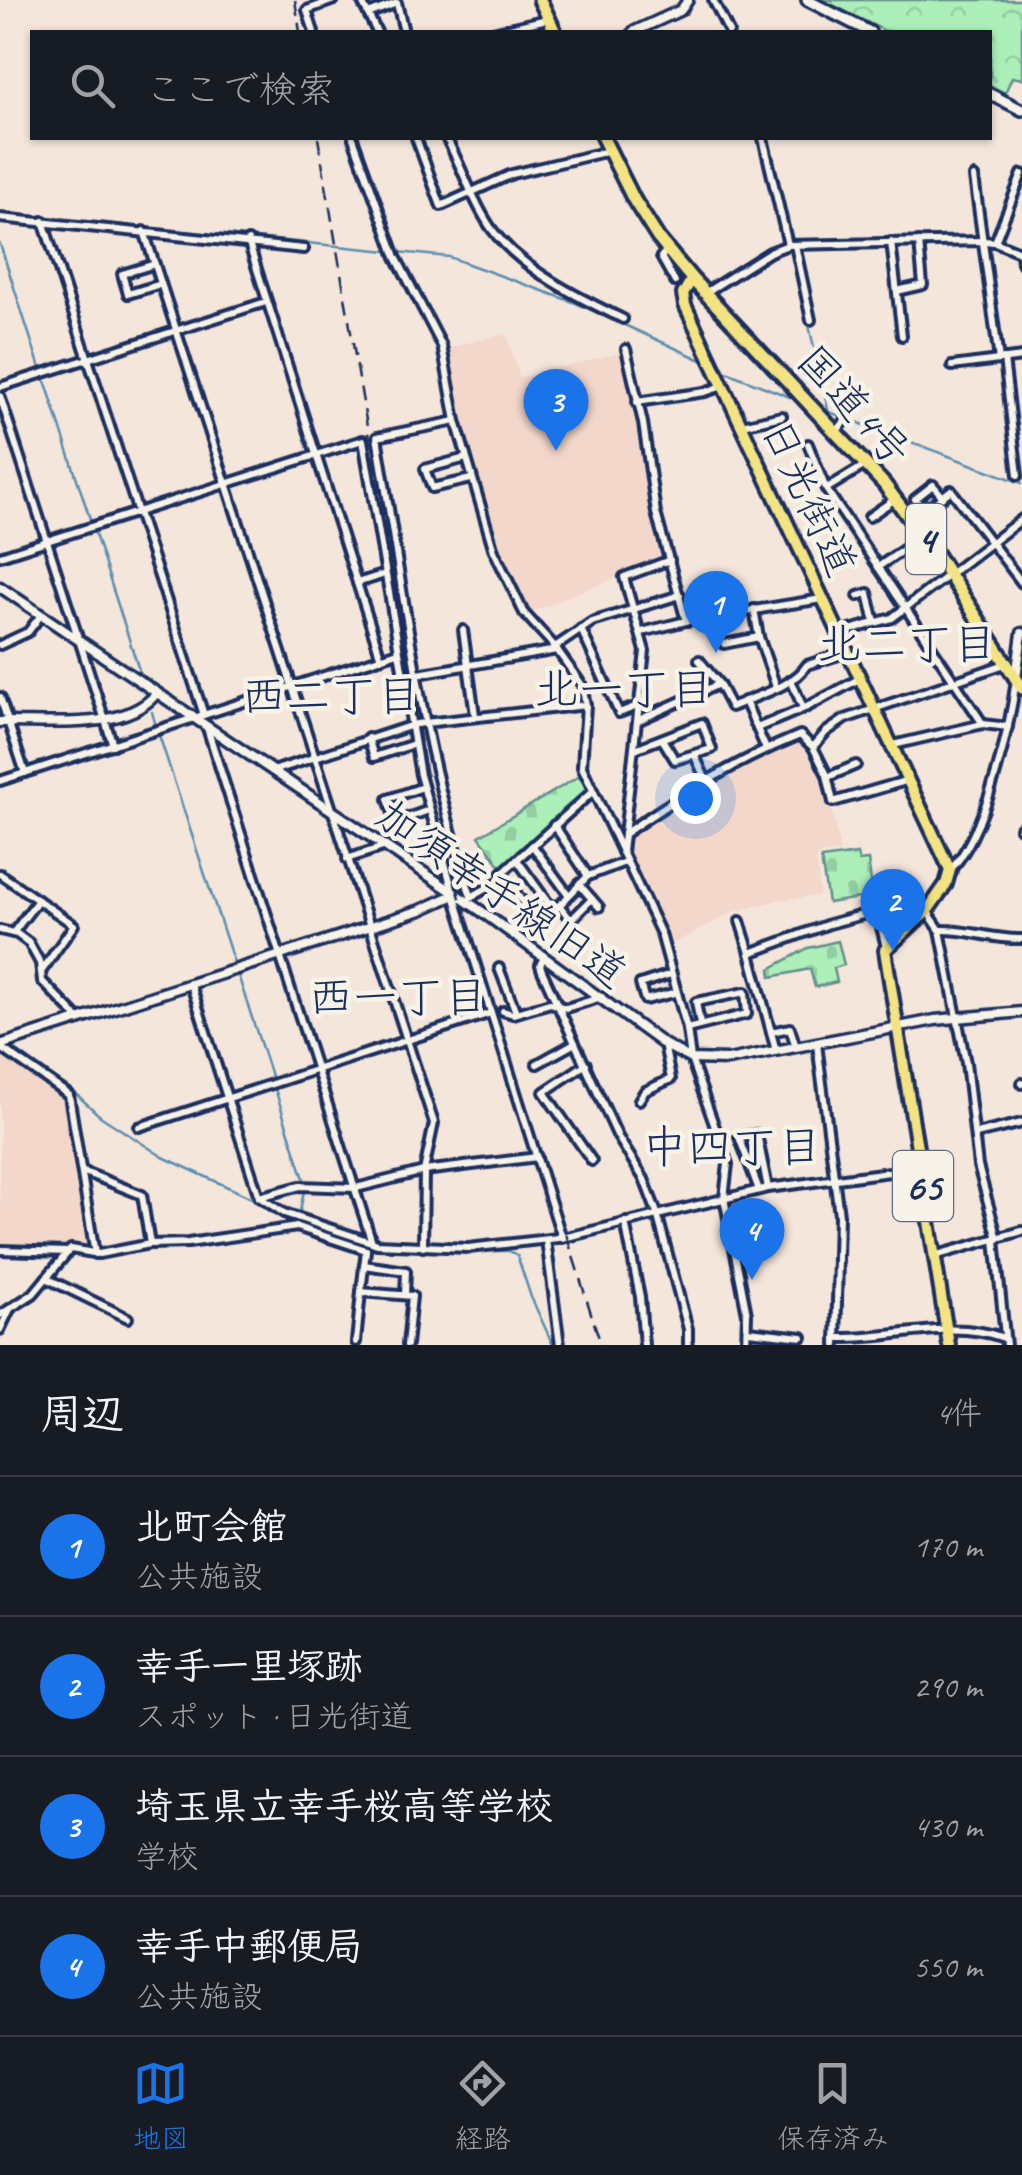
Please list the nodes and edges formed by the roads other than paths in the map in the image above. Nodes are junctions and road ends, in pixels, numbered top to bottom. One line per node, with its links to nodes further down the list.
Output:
1 (334, 0): 9 (street)
2 (361, 0): 7 (street)
3 (540, 0): 8 (highway)
4 (688, 0): 14 (street)
5 (713, 0): 15 (street)
6 (807, 0): 16 (main road)
7 (368, 14): 10 (street); 11 (street)
8 (548, 18): 12 (street); 13 (highway)
9 (313, 30)
10 (376, 30)
11 (404, 30)
12 (500, 30)
13 (554, 30)
14 (637, 30)
15 (728, 30)
16 (866, 30)
17 (992, 95): 18 (main road)
18 (1022, 110)
19 (354, 140): 63 (street)
20 (417, 140): 27 (street)
21 (447, 140): 27 (street)
22 (604, 140): 24 (highway, 4)
23 (763, 140): 36 (street)
24 (609, 152): 27 (street); 38 (highway, 4)
25 (1022, 174): 35 (street)
26 (974, 177): 31 (street)
27 (473, 192): 48 (street)
28 (0, 218): 29 (street)
29 (43, 222): 30 (street); 54 (street)
30 (144, 231): 32 (street); 41 (street)
31 (984, 241): 34 (street); 35 (street); 55 (street)
32 (248, 242): 37 (street); 47 (street)
33 (891, 242): 34 (street); 36 (street); 45 (street)
34 (919, 242): 45 (street)
35 (996, 242): 39 (street)
36 (792, 245): 46 (street); 49 (street)
37 (304, 249)
38 (668, 250): 42 (highway, 4); 43 (street)
39 (1021, 253): 40 (street)
40 (1022, 263)
41 (155, 264): 44 (street); 44 (street)
42 (692, 279): 46 (highway, 国道4号 / 4); 57 (main road, 日光街道)
43 (675, 282)
44 (161, 284): 50 (street)
45 (897, 291): 51 (street)
46 (705, 292): 65 (highway, 国道4号 / 4)
47 (266, 302): 50 (street); 67 (street)
48 (623, 319)
49 (811, 320)
50 (176, 330): 54 (street); 72 (street)
51 (902, 336)
52 (626, 349): 60 (street)
53 (1022, 357): 55 (street)
54 (88, 359): 58 (street); 77 (street)
55 (1001, 360): 56 (street); 70 (street)
56 (952, 366)
57 (723, 386): 60 (street); 64 (main road, 日光街道)
58 (0, 387)
59 (0, 396): 82 (street)
60 (638, 402): 85 (street)
61 (782, 416): 64 (street)
62 (849, 416): 65 (street)
63 (456, 422): 68 (street); 117 (street)
64 (741, 425): 94 (main road, 日光街道)
65 (836, 431): 69 (highway, 国道4号 / 4)
66 (808, 444): 73 (street)
67 (315, 454): 72 (street); 87 (street); 90 (street)
68 (466, 458): 71 (street); 71 (street)
69 (867, 464): 73 (street); 75 (highway, 国道4号 / 4)
70 (1018, 475)
71 (471, 478): 110 (street)
72 (226, 483): 77 (street); 123 (street)
73 (826, 488): 86 (street)
74 (943, 497): 76 (street); 76 (street); 83 (street)
75 (896, 498): 78 (highway, 国道4号 / 4); 79 (street)
76 (920, 505): 78 (street)
77 (138, 512): 82 (street); 132 (street)
78 (908, 514): 81 (highway, 国道4号 / 4)
79 (868, 517)
80 (1022, 519): 83 (street)
81 (924, 536): 86 (street); 88 (highway, 国道4号 / 4)
82 (46, 541): 84 (street); 107 (street)
83 (990, 543): 88 (street); 89 (street)
84 (0, 556)
85 (670, 560): 92 (street); 95 (street)
86 (878, 568): 96 (street)
87 (385, 574): 90 (street); 111 (street)
88 (949, 574): 96 (street); 115 (highway, 国道4号 / 4)
89 (1022, 582)
90 (357, 583): 113 (street)
91 (0, 587): 98 (street, 加須幸手線旧道)
92 (680, 595): 95 (street); 99 (street)
93 (858, 596): 100 (street)
94 (822, 599): 97 (street); 104 (main road, 日光街道)
95 (634, 608): 101 (street); 103 (street)
96 (905, 608): 100 (street); 120 (street)
97 (754, 609): 99 (street); 106 (street)
98 (41, 614): 107 (street, 加須幸手線旧道); 109 (street)
99 (686, 621): 103 (street)
100 (875, 623): 104 (street)
101 (580, 629): 110 (street); 129 (street)
102 (463, 630): 116 (street)
103 (642, 632): 129 (street)
104 (839, 633): 112 (main road, 日光街道)
105 (1022, 633): 121 (street)
106 (759, 638): 108 (street); 124 (street)
107 (79, 640): 125 (street, 加須幸手線旧道); 135 (street)
108 (724, 644)
109 (0, 646)
110 (556, 648): 116 (street); 128 (street)
111 (398, 652): 113 (street); 140 (street)
112 (848, 652): 118 (main road, 日光街道); 119 (street)
113 (381, 658): 123 (street)
114 (699, 660): 122 (street)
115 (1006, 663): 120 (street); 121 (highway, 国道4号 / 4)
116 (468, 666): 117 (street); 133 (street)
117 (418, 674): 138 (street)
118 (861, 678): 130 (street); 131 (main road, 日光街道)
119 (791, 680): 124 (street); 130 (street)
120 (956, 680): 131 (street); 139 (street)
121 (1019, 683): 142 (street)
122 (719, 684): 127 (street); 136 (street)
123 (293, 686): 132 (street); 153 (street)
124 (776, 687): 127 (street)
125 (156, 694): 134 (street, 加須幸手線旧道); 135 (street)
126 (0, 697): 137 (street)
127 (745, 700): 143 (street)
128 (586, 705): 133 (street); 162 (street)
129 (640, 706): 136 (street)
130 (802, 708): 143 (street)
131 (875, 708): 148 (main road, 日光街道); 149 (street)
132 (204, 715): 134 (street)
133 (475, 715): 138 (street)
134 (192, 718): 141 (street, 加須幸手線旧道); 147 (street)
135 (105, 720): 137 (street); 147 (street)
136 (638, 720): 150 (street)
137 (4, 722): 156 (street)
138 (424, 722): 140 (street); 181 (street)
139 (984, 724): 142 (street); 148 (street)
140 (410, 725): 144 (street); 146 (street)
141 (207, 727): 155 (street, 加須幸手線旧道); 195 (street)
142 (1008, 727): 172 (street)
143 (757, 728): 151 (street)
144 (368, 738): 146 (street); 153 (street)
145 (662, 738): 150 (street); 152 (street); 152 (street)
146 (414, 744): 161 (street)
147 (113, 745): 156 (street)
148 (893, 745): 160 (main road, 日光街道)
149 (813, 747): 151 (street); 157 (street)
150 (635, 749): 166 (street)
151 (766, 750): 159 (street)
152 (694, 754): 159 (street)
153 (314, 757): 155 (street); 164 (street)
154 (856, 765): 157 (street)
155 (272, 771): 164 (street, 加須幸手線旧道)
156 (25, 773): 158 (street)
157 (828, 778): 160 (street)
158 (0, 780)
159 (706, 780): 166 (street)
160 (909, 780): 172 (main road, 日光街道)
161 (423, 787): 163 (street); 163 (street)
162 (592, 792): 165 (street); 169 (street)
163 (430, 810): 178 (street)
164 (332, 812): 168 (street, 加須幸手線旧道); 170 (street)
165 (554, 825): 167 (street); 174 (street)
166 (623, 835): 169 (street)
167 (532, 845): 171 (street); 177 (street)
168 (383, 847): 170 (street); 178 (street, 加須幸手線旧道)
169 (623, 858): 174 (street); 199 (street)
170 (347, 859): 187 (street)
171 (516, 860): 182 (street); 185 (street)
172 (950, 870): 184 (main road)
173 (0, 874): 180 (street)
174 (588, 876): 176 (street)
175 (496, 883): 181 (street)
176 (580, 884): 177 (street); 179 (street)
177 (568, 894): 182 (street)
178 (454, 895): 181 (street, 加須幸手線旧道); 187 (street); 209 (street)
179 (592, 899): 182 (street); 183 (street)
180 (38, 900): 191 (street); 198 (street)
181 (471, 900): 189 (street, 加須幸手線旧道)
182 (557, 908): 185 (street)
183 (599, 908)
184 (927, 911): 190 (street); 193 (main road)
185 (535, 920): 189 (street)
186 (740, 922): 194 (street)
187 (369, 926): 195 (street); 216 (street)
188 (0, 930): 191 (street)
189 (507, 930): 196 (street, 加須幸手線旧道)
190 (940, 930): 192 (street); 210 (street)
191 (13, 934): 198 (street)
192 (1022, 939)
193 (886, 947): 194 (street); 213 (main road, 65)
194 (750, 952): 203 (street)
195 (282, 956): 200 (street); 226 (street)
196 (544, 957): 202 (street, 加須幸手線旧道); 205 (street)
197 (499, 968): 207 (street)
198 (41, 972): 211 (street)
199 (670, 974): 201 (street); 201 (street)
200 (191, 985): 211 (street); 227 (street)
201 (674, 992): 214 (street)
202 (602, 997): 205 (street); 219 (street, 加須幸手線旧道)
203 (764, 1004): 204 (street); 215 (street)
204 (746, 1005): 212 (street); 212 (street)
205 (561, 1008): 207 (street); 218 (street)
206 (503, 1011): 207 (street)
207 (516, 1012)
208 (1022, 1012): 210 (street)
209 (491, 1013): 216 (street); 232 (street)
210 (955, 1017): 213 (street); 231 (street)
211 (80, 1020): 217 (street)
212 (700, 1024): 214 (street)
213 (898, 1028): 220 (street); 234 (main road, 65)
214 (687, 1029): 223 (street)
215 (771, 1032): 221 (street); 222 (street)
216 (407, 1040): 226 (street); 235 (street)
217 (2, 1043): 236 (street)
218 (576, 1043): 224 (street); 225 (street)
219 (664, 1044): 223 (street, 加須幸手線旧道); 228 (street)
220 (817, 1044): 221 (street); 237 (street)
221 (796, 1047): 222 (street)
222 (776, 1050): 223 (street)
223 (691, 1059): 242 (street)
224 (537, 1064)
225 (586, 1064): 233 (street); 243 (street)
226 (318, 1069): 227 (street); 238 (street)
227 (228, 1098): 230 (street); 241 (street)
228 (639, 1100)
229 (1022, 1122): 231 (street)
230 (140, 1127)
231 (976, 1134): 247 (street)
232 (536, 1157): 235 (street); 246 (street)
233 (592, 1161)
234 (920, 1168): 237 (street); 255 (main road, 65)
235 (424, 1170): 238 (street); 251 (street)
236 (80, 1171): 249 (street); 254 (street)
237 (836, 1180): 239 (street); 269 (street)
238 (356, 1188): 241 (street); 250 (street)
239 (768, 1188): 240 (street); 240 (street)
240 (759, 1190): 242 (street)
241 (258, 1197): 250 (street)
242 (724, 1198): 243 (street); 265 (street)
243 (658, 1213): 244 (street); 273 (street)
244 (626, 1222): 246 (street); 272 (street)
245 (1022, 1230): 247 (street)
246 (562, 1238): 248 (street)
247 (996, 1239): 255 (street); 267 (street)
248 (546, 1240): 251 (street); 271 (street)
249 (150, 1244): 250 (street); 254 (street)
250 (368, 1245): 251 (street); 256 (street)
251 (423, 1247)
252 (0, 1250): 253 (street)
253 (68, 1252): 254 (street); 257 (street)
254 (95, 1254)
255 (934, 1256): 263 (main road, 65)
256 (364, 1265): 258 (street); 259 (street)
257 (46, 1278): 260 (street); 262 (street)
258 (360, 1292): 259 (street); 268 (street)
259 (405, 1296): 270 (street)
260 (11, 1308): 261 (street); 264 (street)
261 (0, 1315)
262 (128, 1318)
263 (946, 1329): 267 (street); 269 (street); 275 (main road, 65)
264 (0, 1330)
265 (748, 1331): 266 (street); 274 (street)
266 (802, 1338)
267 (1005, 1341)
268 (356, 1342)
269 (836, 1342)
270 (408, 1345)
271 (560, 1345)
272 (644, 1345)
273 (688, 1345)
274 (746, 1345)
275 (949, 1345)

